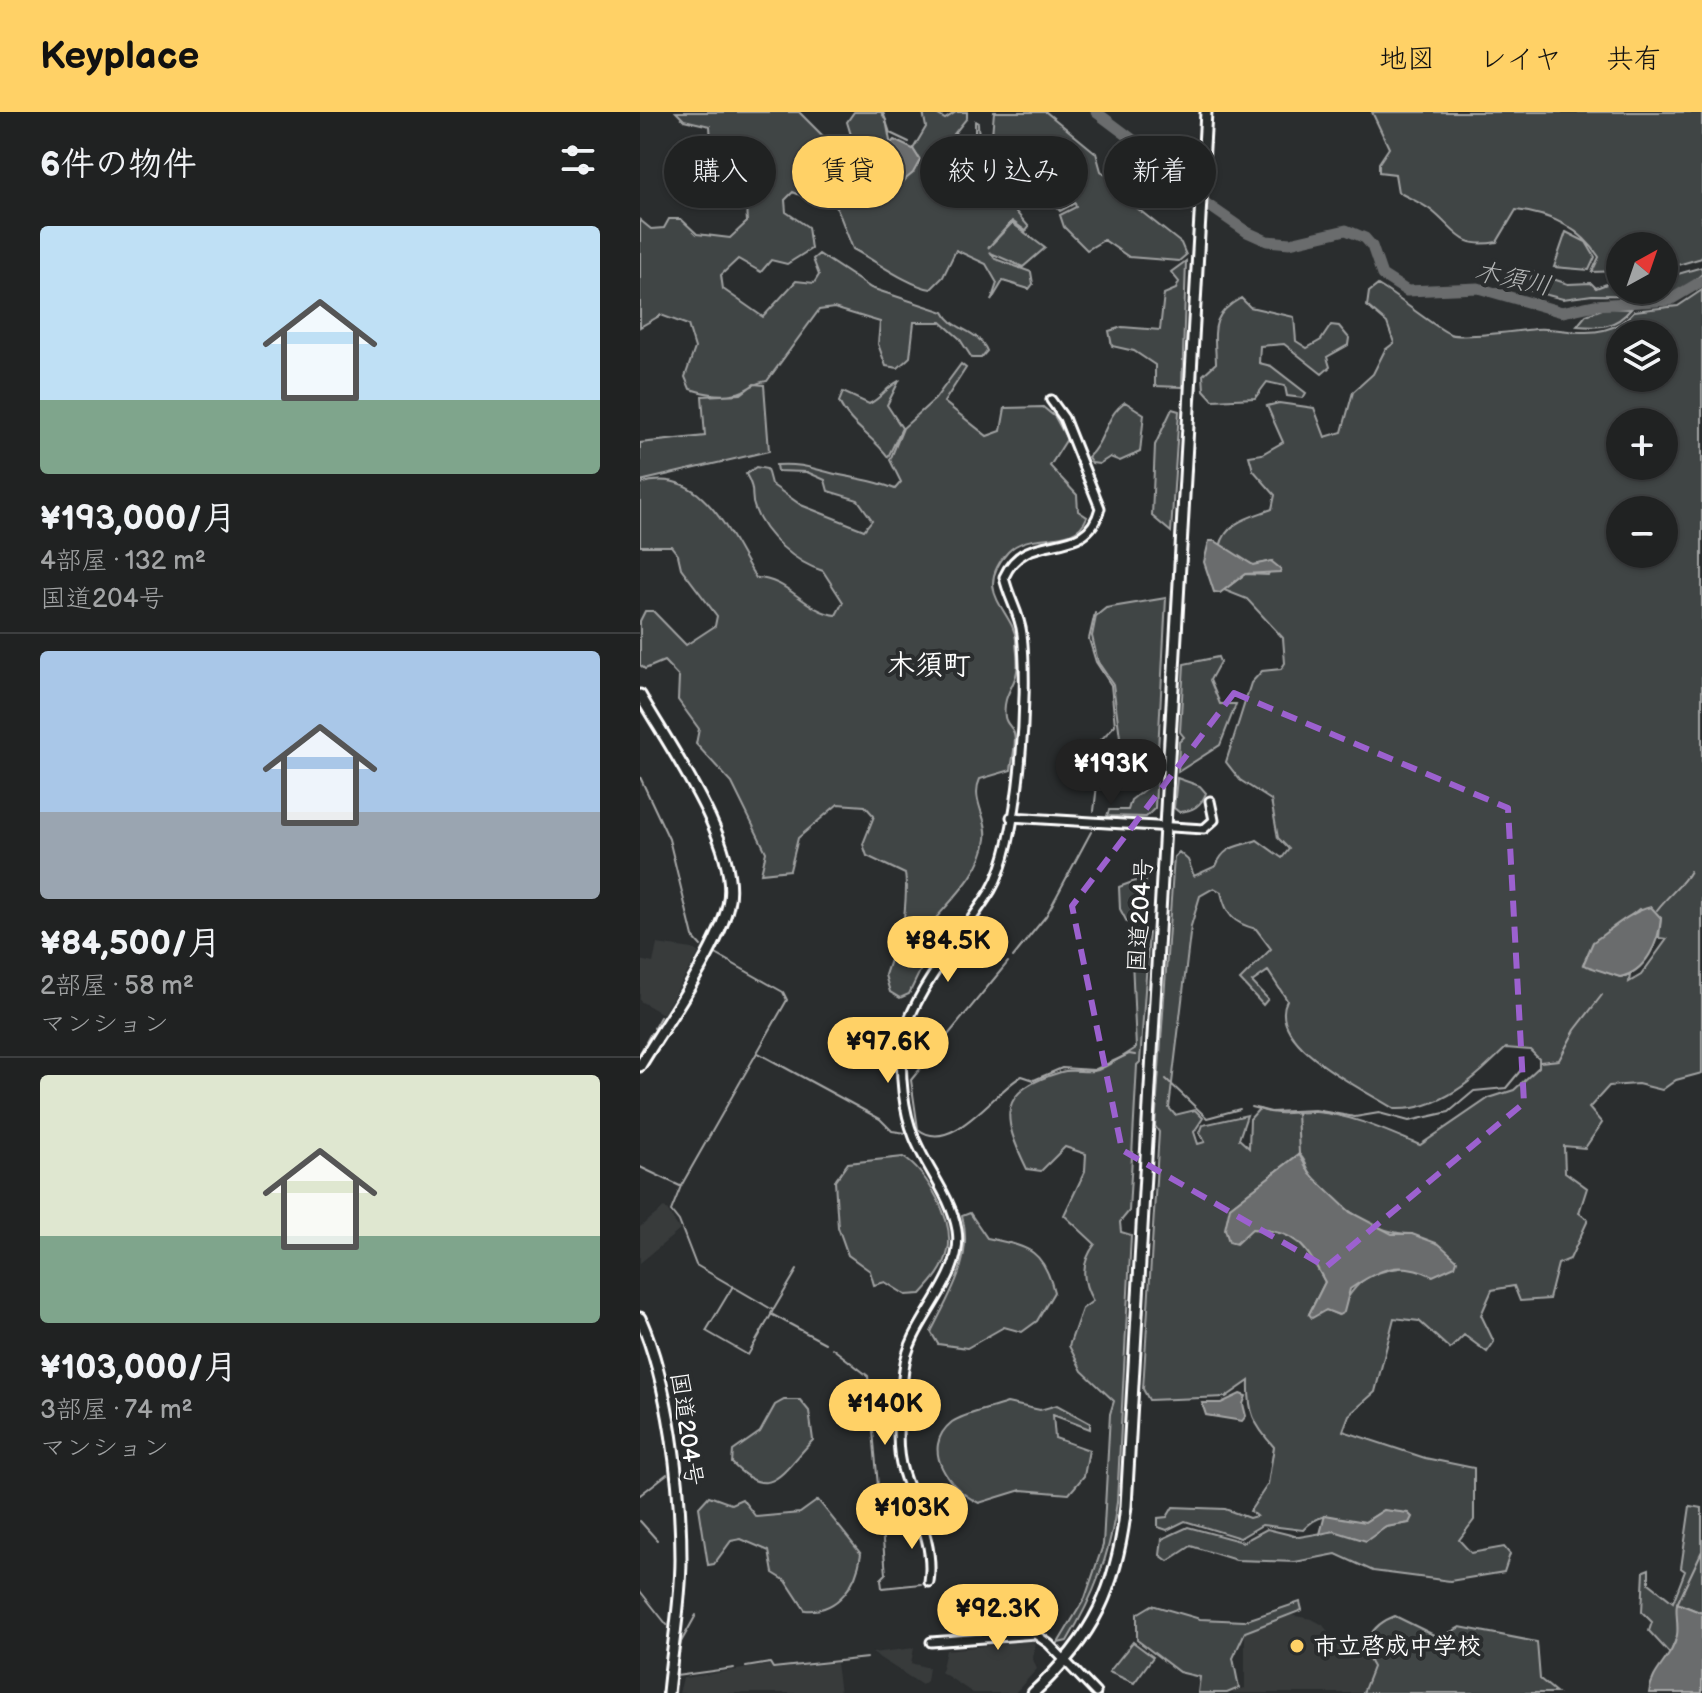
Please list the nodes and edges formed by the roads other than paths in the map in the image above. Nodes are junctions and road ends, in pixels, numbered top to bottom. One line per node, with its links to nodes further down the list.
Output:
1 (1206, 112): 6 (highway, 国道204号)
2 (1051, 400): 5 (street)
3 (640, 695): 7 (highway)
4 (1210, 801): 6 (street)
5 (1011, 817): 6 (street); 9 (street)
6 (1165, 826): 11 (highway, 国道204号)
7 (640, 1066)
8 (640, 1318): 12 (highway, 国道204号)
9 (929, 1582)
10 (931, 1642): 11 (street)
11 (1065, 1662): 13 (highway, 国道204号); 14 (street)
12 (668, 1693)
13 (1033, 1693)
14 (1096, 1693)

